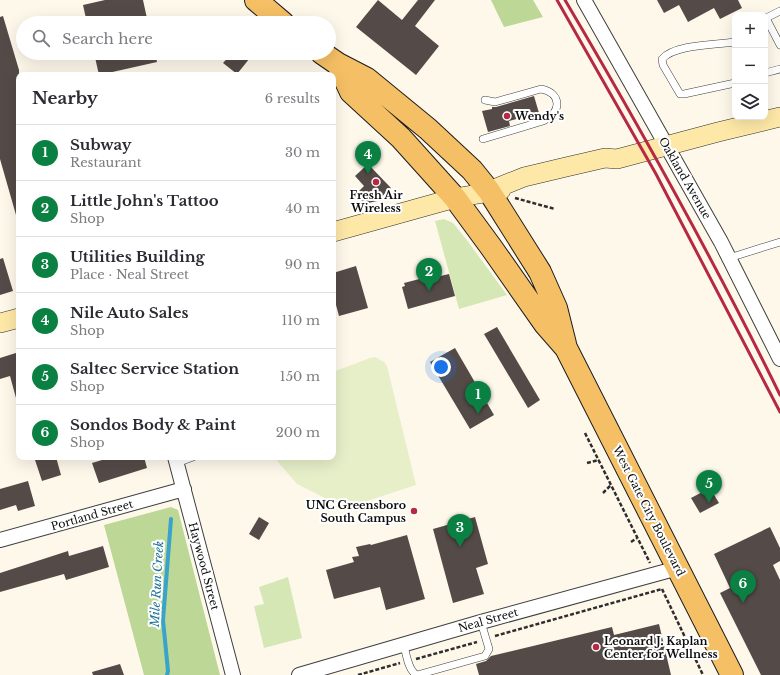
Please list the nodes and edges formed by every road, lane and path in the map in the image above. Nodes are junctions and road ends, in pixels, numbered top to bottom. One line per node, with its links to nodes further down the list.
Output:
1 (256, 0): 4 (main road)
2 (584, 0): 15 (street, Oakland Avenue)
3 (780, 11): 6 (lane)
4 (275, 16)
5 (732, 42): 11 (lane)
6 (780, 46)
7 (331, 60): 17 (main road, West Gate City Boulevard)
8 (332, 60): 16 (main road, West Gate City Boulevard)
9 (780, 69): 10 (lane)
10 (768, 72)
11 (732, 83)
12 (485, 100): 14 (lane)
13 (780, 117): 15 (main road)
14 (483, 139)
15 (667, 146): 16 (main road); 21 (street, Oakland Avenue)
16 (489, 191): 17 (main road); 18 (path); 24 (main road, West Gate City Boulevard)
17 (455, 198): 19 (main road); 24 (main road, West Gate City Boulevard)
18 (555, 209)
19 (336, 231)
20 (780, 242): 21 (lane)
21 (730, 258): 25 (street, Oakland Avenue)
22 (16, 319): 23 (main road)
23 (0, 323)
24 (566, 348): 36 (main road, West Gate City Boulevard)
25 (780, 359)
26 (585, 433): 28 (path)
27 (176, 460): 31 (street, Haywood Street)
28 (599, 460): 29 (path); 30 (path)
29 (587, 464)
30 (611, 485): 32 (path); 33 (path)
31 (184, 489): 34 (street, Portland Street); 42 (street, Haywood Street)
32 (603, 493)
33 (637, 538): 35 (path); 37 (path)
34 (0, 540)
35 (632, 542)
36 (678, 568): 37 (street, Neal Street); 46 (main road, West Gate City Boulevard)
37 (655, 574): 38 (street, Neal Street)
38 (481, 622): 39 (lane); 40 (street, Neal Street)
39 (486, 639): 41 (path); 41 (lane); 45 (path)
40 (404, 644): 41 (lane); 43 (street, Neal Street)
41 (408, 661): 44 (path)
42 (233, 675)
43 (299, 675)
44 (358, 675)
45 (703, 675)
46 (732, 675)

